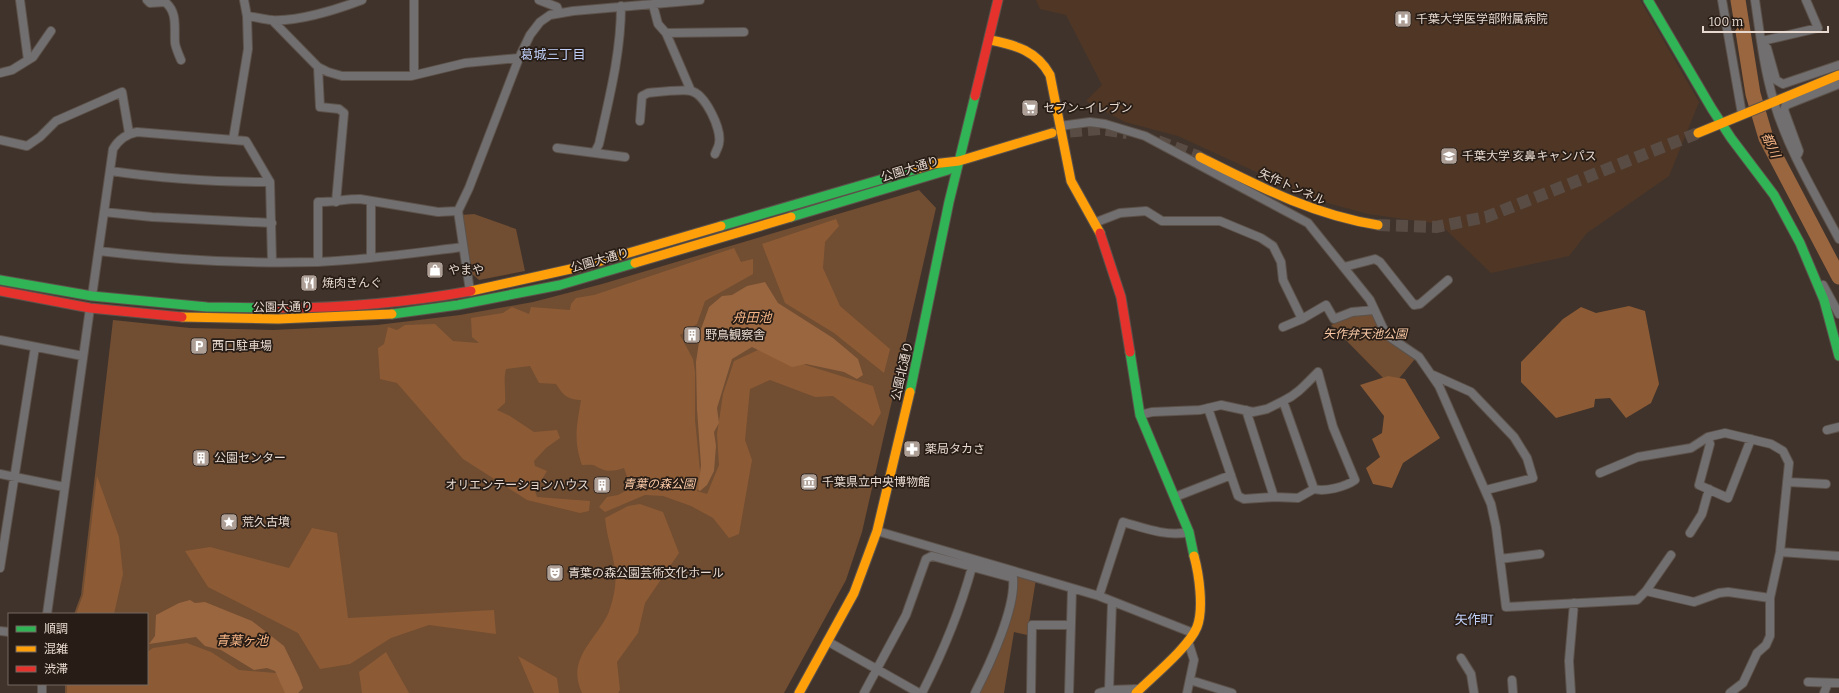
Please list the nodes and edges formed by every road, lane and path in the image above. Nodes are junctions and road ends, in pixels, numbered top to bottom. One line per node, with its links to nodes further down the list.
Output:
1 (20, 0): 24 (street)
2 (147, 0): 25 (street)
3 (244, 0): 16 (street)
4 (362, 0): 17 (street)
5 (414, 0): 29 (street)
6 (539, 0): 15 (street)
7 (700, 0): 13 (street)
8 (998, 0): 21 (street, 公園北通り)
9 (1648, 0): 37 (street)
10 (1722, 0): 35 (street)
11 (1755, 0): 22 (street)
12 (1806, 0): 22 (street)
13 (653, 5): 14 (street); 20 (street)
14 (621, 6): 15 (street); 45 (street)
15 (559, 13): 23 (street)
16 (247, 16): 17 (street); 43 (street)
17 (272, 20): 27 (street)
18 (51, 32): 24 (street)
19 (744, 32): 20 (street)
20 (666, 33): 32 (street)
21 (990, 40): 38 (street); 50 (street, 公園北通り)
22 (1762, 41): 26 (street); 34 (street)
23 (519, 58): 29 (street); 55 (street)
24 (28, 60): 28 (street)
25 (181, 60)
26 (1839, 65)
27 (318, 67): 29 (street); 54 (street)
28 (0, 73)
29 (414, 75)
30 (1839, 75): 34 (street)
31 (1837, 85): 33 (street); 49 (street)
32 (691, 91): 36 (street); 46 (street)
33 (1839, 94)
34 (1774, 102): 35 (street); 49 (street)
35 (1742, 114): 37 (street)
36 (640, 121)
37 (1722, 123): 41 (street); 67 (street)
38 (1060, 126): 57 (street); 66 (street)
39 (129, 133): 42 (street); 43 (street); 51 (street)
40 (1052, 133): 50 (street)
41 (1698, 133)
42 (0, 140)
43 (233, 140): 52 (street)
44 (557, 148): 45 (street)
45 (595, 152): 47 (street)
46 (715, 154)
47 (625, 156)
48 (1200, 157): 59 (street, 矢作トンネル)
49 (1797, 158): 60 (street)
50 (959, 160): 71 (street, 公園大通り); 73 (street, 公園大通り); 105 (street, 公園北通り)
51 (111, 171): 52 (street); 56 (street)
52 (270, 182): 58 (street)
53 (371, 201): 54 (street); 55 (street); 63 (street)
54 (336, 202): 65 (street)
55 (458, 211): 61 (street)
56 (104, 212): 58 (street); 62 (street)
57 (1094, 222): 78 (street); 88 (street)
58 (272, 223): 64 (street)
59 (1378, 225)
60 (1838, 235)
61 (463, 247): 63 (street); 71 (street)
62 (99, 251): 64 (street); 72 (street)
63 (371, 258): 65 (street)
64 (272, 262): 65 (street)
65 (318, 262)
66 (1344, 267): 69 (street); 76 (street)
67 (1815, 277): 77 (street); 83 (street)
68 (0, 280): 72 (street, 公園大通り)
69 (1448, 280)
70 (0, 291): 75 (street, 公園大通り)
71 (470, 291): 72 (street, 公園大通り); 73 (street); 74 (street)
72 (92, 296)
73 (486, 299): 74 (street, 公園大通り)
74 (463, 304): 75 (street, 公園大通り)
75 (90, 308): 82 (street)
76 (1374, 310): 78 (street); 84 (street)
77 (1839, 314)
78 (1302, 320): 79 (street)
79 (1283, 327)
80 (0, 340): 81 (street)
81 (35, 347): 82 (street); 96 (street)
82 (83, 356): 99 (street)
83 (1839, 356)
84 (1432, 375): 102 (street); 102 (street)
85 (1283, 401): 87 (street); 100 (street); 100 (street)
86 (1208, 408): 87 (street); 88 (street); 95 (street)
87 (1246, 410): 104 (street)
88 (1140, 415): 103 (street)
89 (1839, 427): 90 (street)
90 (1828, 430)
91 (1708, 437): 92 (street); 93 (street); 101 (street)
92 (1751, 439): 97 (street); 101 (street)
93 (1600, 473)
94 (0, 474): 96 (street)
95 (1231, 475): 103 (street); 104 (street)
96 (14, 477): 99 (street); 114 (street)
97 (1787, 482): 98 (street); 108 (street)
98 (1826, 484)
99 (64, 487): 121 (street)
100 (1314, 489): 104 (street)
101 (1709, 489): 107 (street)
102 (1486, 490): 112 (street)
103 (1175, 497): 106 (street)
104 (1274, 497)
105 (877, 531): 115 (street); 124 (street, 公園北通り)
106 (1189, 532): 117 (street); 123 (street)
107 (1690, 534)
108 (1780, 552): 111 (street); 118 (street)
109 (1540, 554): 112 (street)
110 (1671, 554): 116 (street)
111 (1839, 556)
112 (1500, 559): 120 (street)
113 (972, 567): 126 (street); 136 (street); 137 (street)
114 (0, 568)
115 (1072, 589): 117 (street); 122 (street)
116 (1646, 591): 118 (street); 120 (street)
117 (1099, 596): 119 (street)
118 (1770, 598): 146 (street)
119 (1112, 602): 123 (street); 132 (street)
120 (1574, 603): 145 (street)
121 (47, 613)
122 (1071, 625): 138 (street); 139 (street)
123 (1190, 637): 127 (street); 133 (street)
124 (827, 641): 126 (street); 134 (street, 公園北通り)
125 (1461, 658): 143 (street)
126 (877, 670): 135 (street); 136 (street)
127 (1190, 680): 141 (street); 142 (street)
128 (1512, 680): 144 (street)
129 (1808, 682): 130 (street)
130 (1828, 683): 131 (street); 147 (street)
131 (1839, 683)
132 (1109, 690): 133 (street); 140 (street)
133 (1137, 691)
134 (798, 693)
135 (864, 693)
136 (921, 693)
137 (975, 693)
138 (1031, 693)
139 (1069, 693)
140 (1099, 693)
141 (1187, 693)
142 (1232, 693)
143 (1474, 693)
144 (1513, 693)
145 (1571, 693)
146 (1730, 693)
147 (1824, 693)

